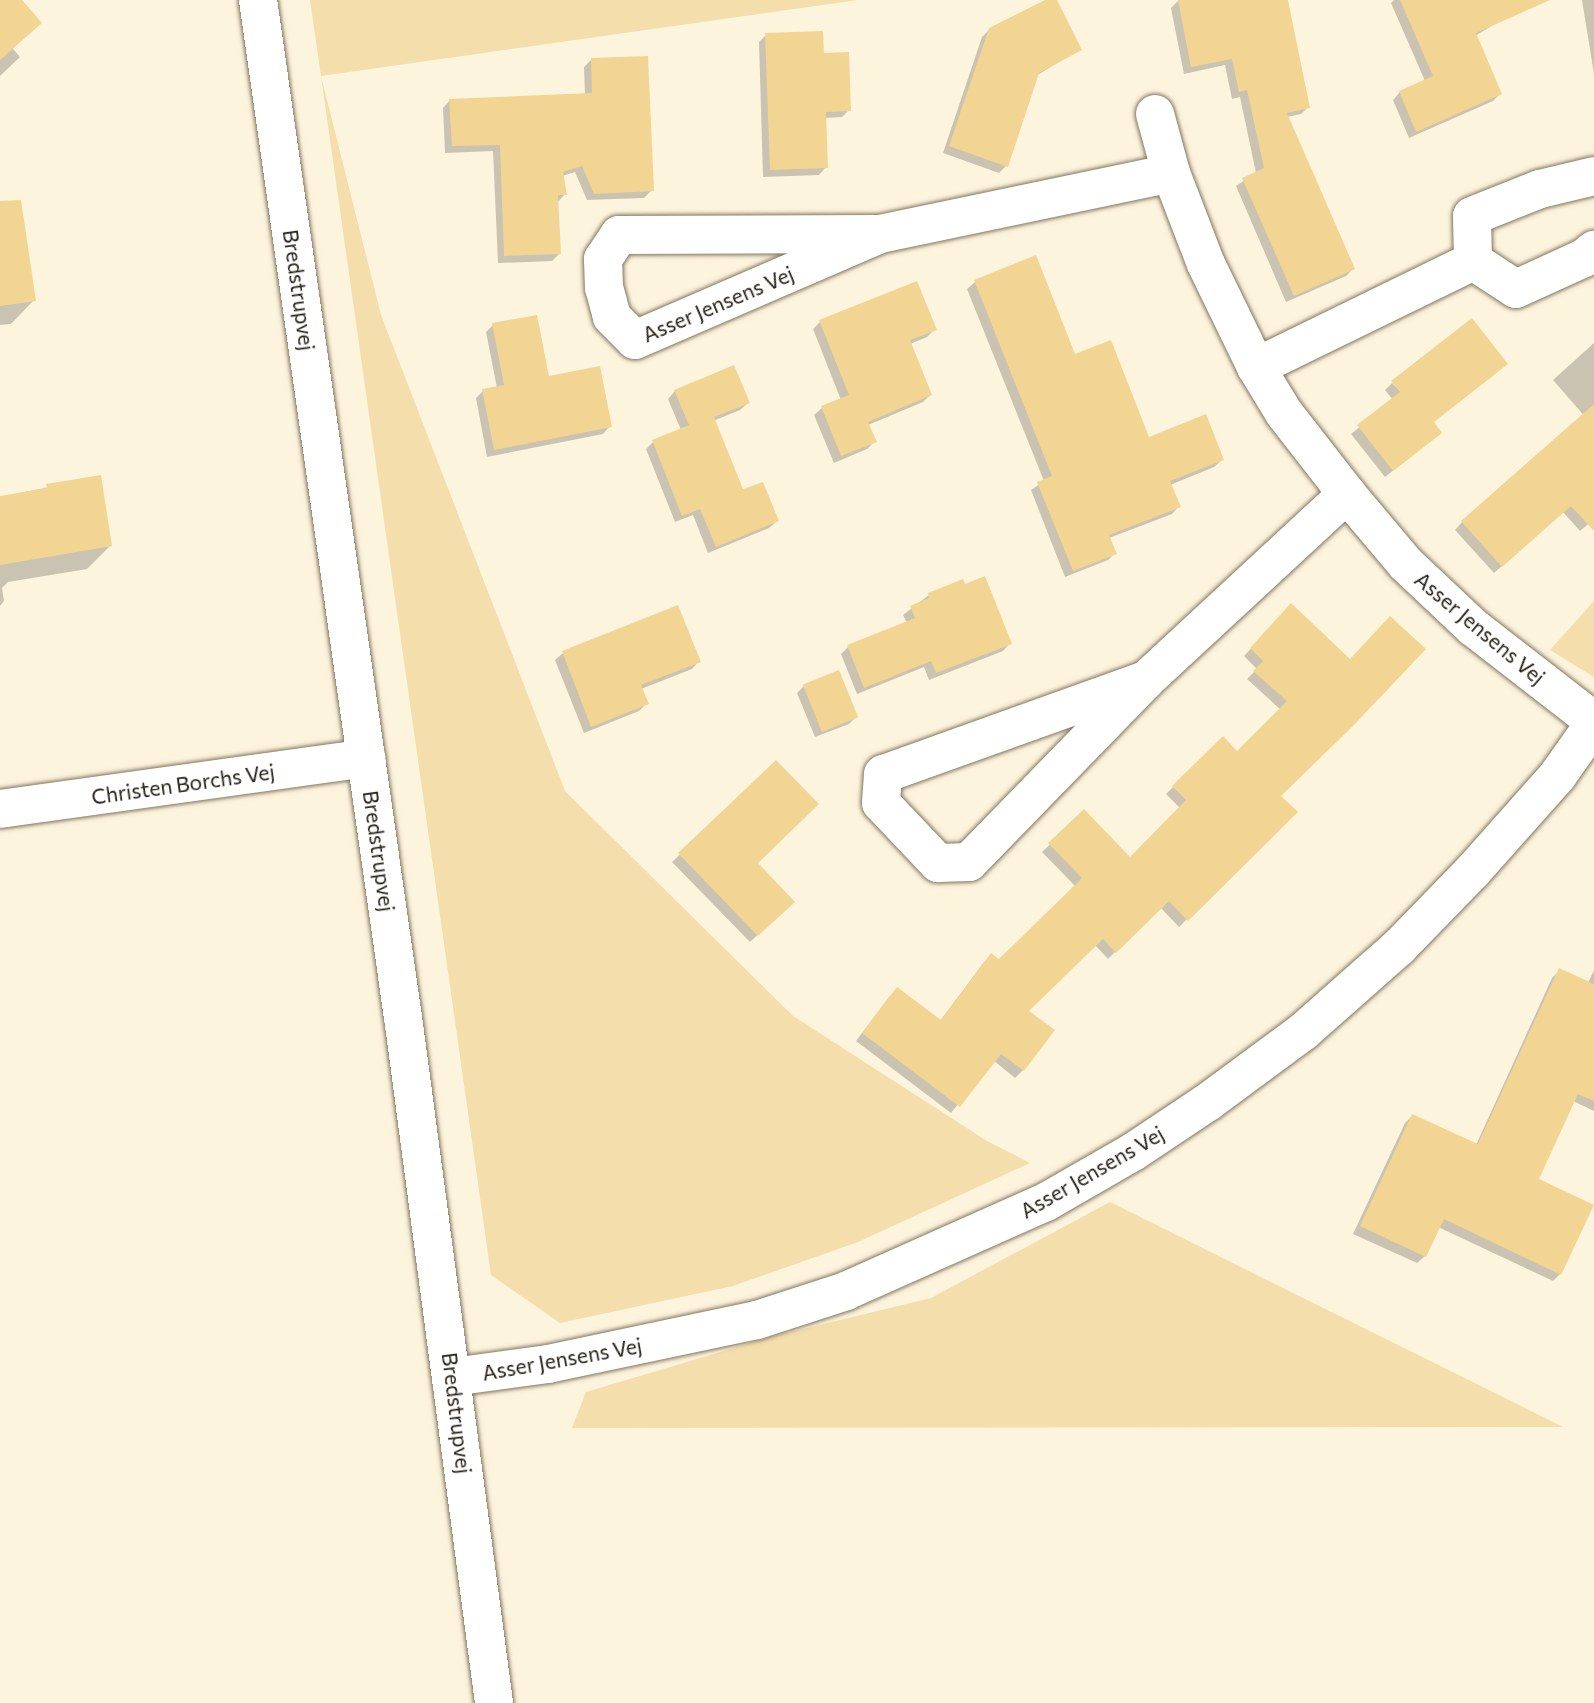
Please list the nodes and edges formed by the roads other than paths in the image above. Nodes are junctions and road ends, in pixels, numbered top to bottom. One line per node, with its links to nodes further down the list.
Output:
1 (258, 0): 12 (street, Bredstrupvej)
2 (1156, 114): 3 (street, Asser Jensens Vej)
3 (1171, 173): 5 (street, Asser Jensens Vej); 8 (street, Asser Jensens Vej)
4 (1594, 176): 7 (street)
5 (880, 234): 5 (street, Asser Jensens Vej)
6 (1594, 250): 7 (street)
7 (1473, 261): 8 (street)
8 (1256, 367): 9 (street, Asser Jensens Vej)
9 (1347, 494): 10 (street); 11 (street, Asser Jensens Vej)
10 (1146, 680): 10 (street)
11 (1594, 723): 14 (street, Asser Jensens Vej)
12 (366, 758): 13 (street, Christen Borchs Vej); 14 (street, Bredstrupvej)
13 (0, 809)
14 (452, 1377): 15 (street, Bredstrupvej)
15 (494, 1703)

